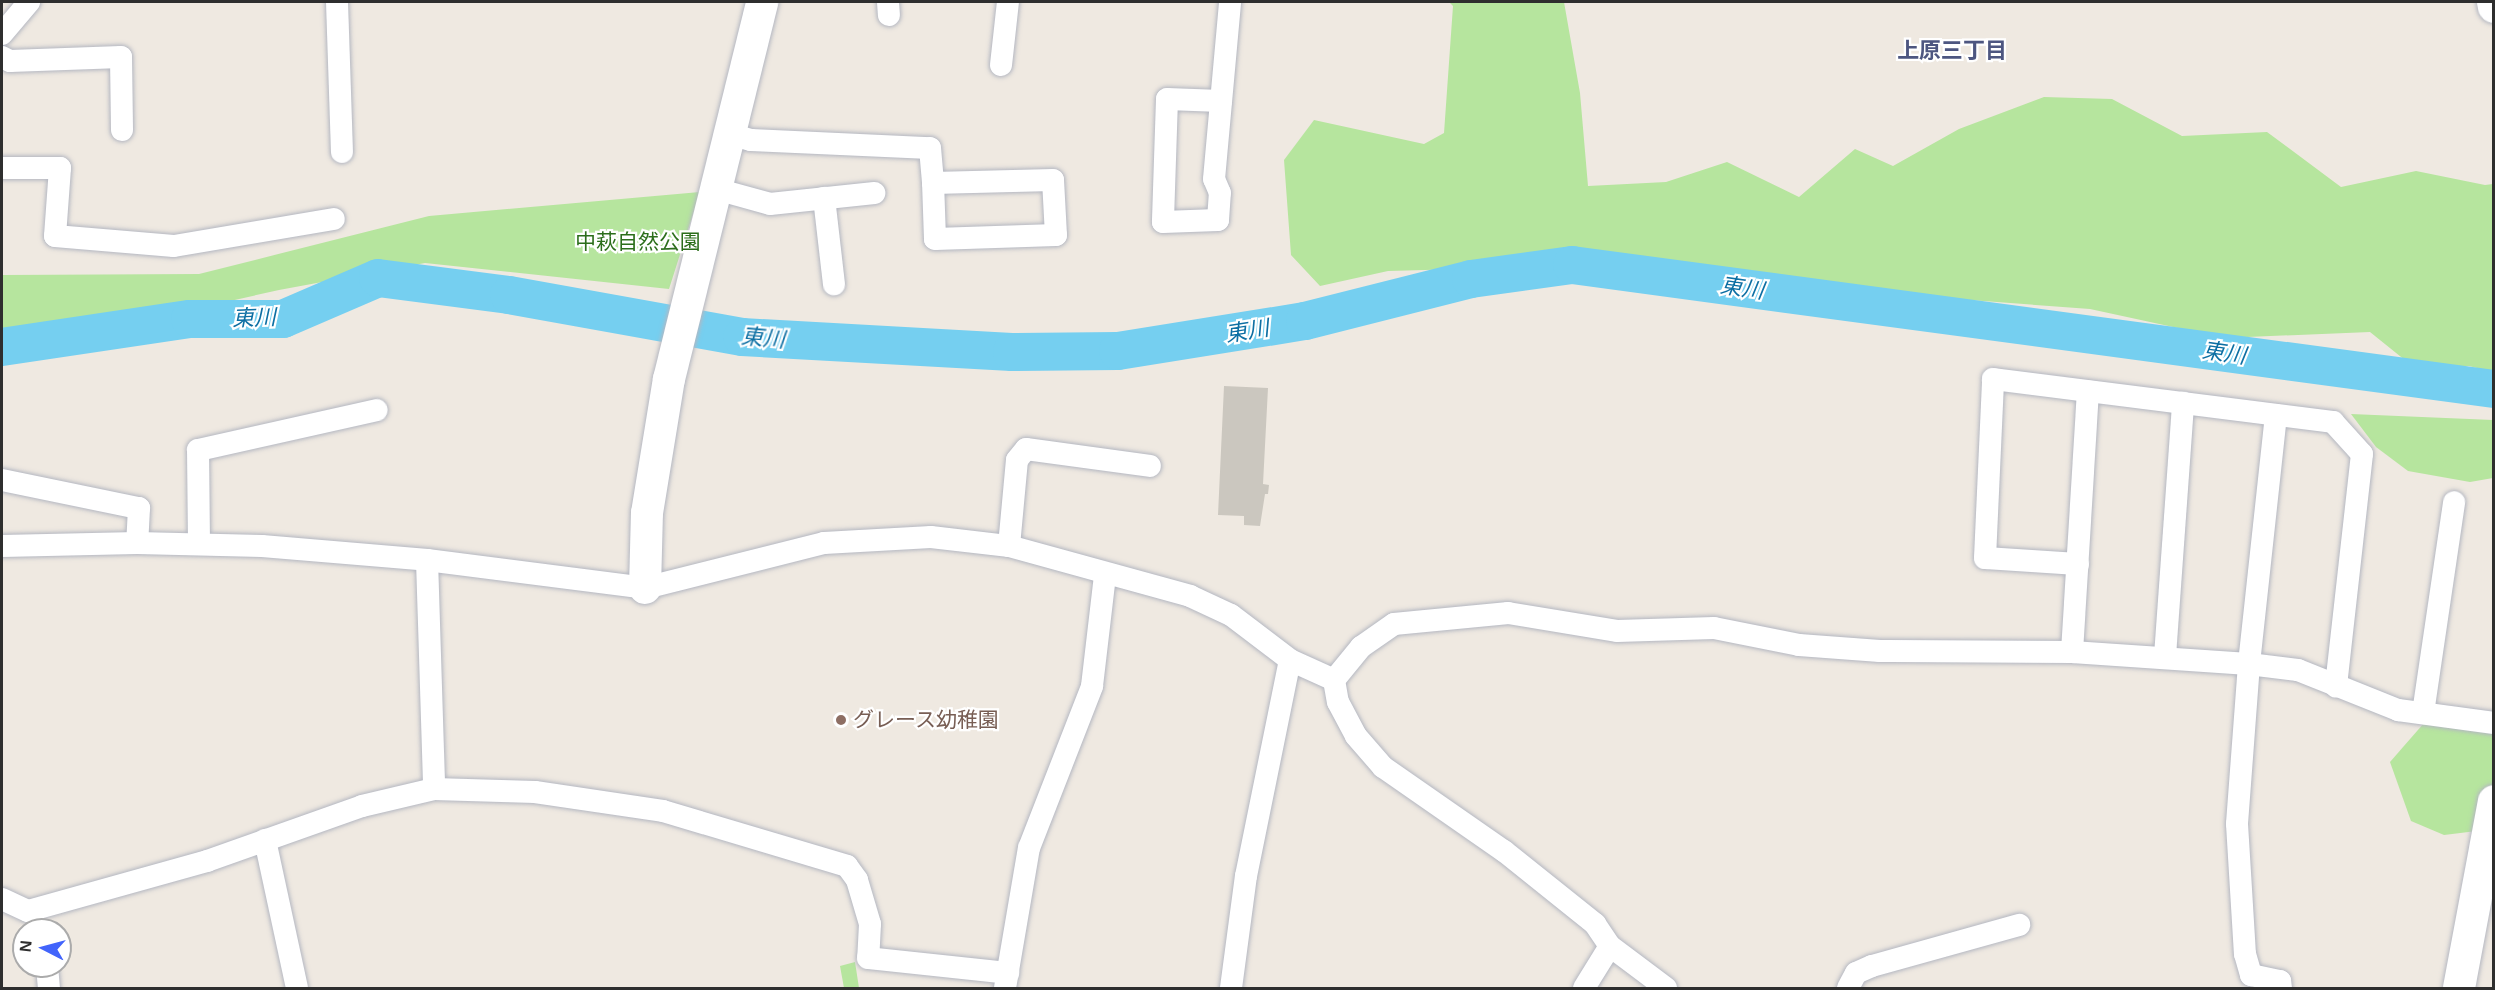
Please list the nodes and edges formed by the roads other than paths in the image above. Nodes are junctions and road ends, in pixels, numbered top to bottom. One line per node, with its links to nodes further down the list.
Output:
1 (29, 2): 8 (street)
2 (337, 2): 14 (street)
3 (762, 2): 13 (street)
4 (1008, 2): 10 (street)
5 (1230, 2): 11 (street)
6 (2493, 2): 7 (street)
7 (2493, 7)
8 (2, 34)
9 (2, 57): 12 (street)
10 (1001, 65)
11 (1221, 101): 11 (street)
12 (122, 130)
13 (730, 134): 16 (street); 17 (street)
14 (342, 152)
15 (2, 168): 20 (street)
16 (933, 183): 16 (street)
17 (716, 189): 19 (street); 36 (street)
18 (874, 193): 19 (street)
19 (824, 198): 21 (street)
20 (334, 219)
21 (834, 284)
22 (2088, 391): 23 (street); 34 (street); 34 (street)
23 (2183, 403): 25 (street); 38 (street)
24 (377, 410): 30 (street)
25 (2276, 415): 40 (street); 42 (street)
26 (1150, 466): 32 (street)
27 (2, 480): 29 (street)
28 (2454, 502): 43 (street)
29 (137, 543): 30 (street); 31 (street)
30 (199, 544): 33 (street)
31 (2, 546)
32 (1009, 546): 35 (street); 36 (street)
33 (428, 560): 36 (street); 45 (street)
34 (2078, 564): 37 (street)
35 (1106, 575): 39 (street); 53 (street)
36 (645, 588)
37 (2072, 652): 38 (street); 41 (street)
38 (2165, 656): 40 (street)
39 (1290, 660): 41 (street); 55 (street)
40 (2249, 664): 42 (street); 59 (street)
41 (1334, 680): 52 (street)
42 (2336, 687): 43 (street)
43 (2423, 713): 44 (street)
44 (2493, 723)
45 (434, 789): 47 (street); 53 (street)
46 (2493, 801): 60 (street)
47 (265, 840): 50 (street); 54 (street)
48 (2, 899): 49 (street)
49 (27, 918)
50 (40, 918)
51 (2019, 925): 58 (street)
52 (1610, 946): 56 (street); 57 (street)
53 (1006, 981)
54 (297, 988)
55 (1231, 988)
56 (1584, 988)
57 (1666, 988)
58 (1848, 988)
59 (2281, 988)
60 (2458, 988)

